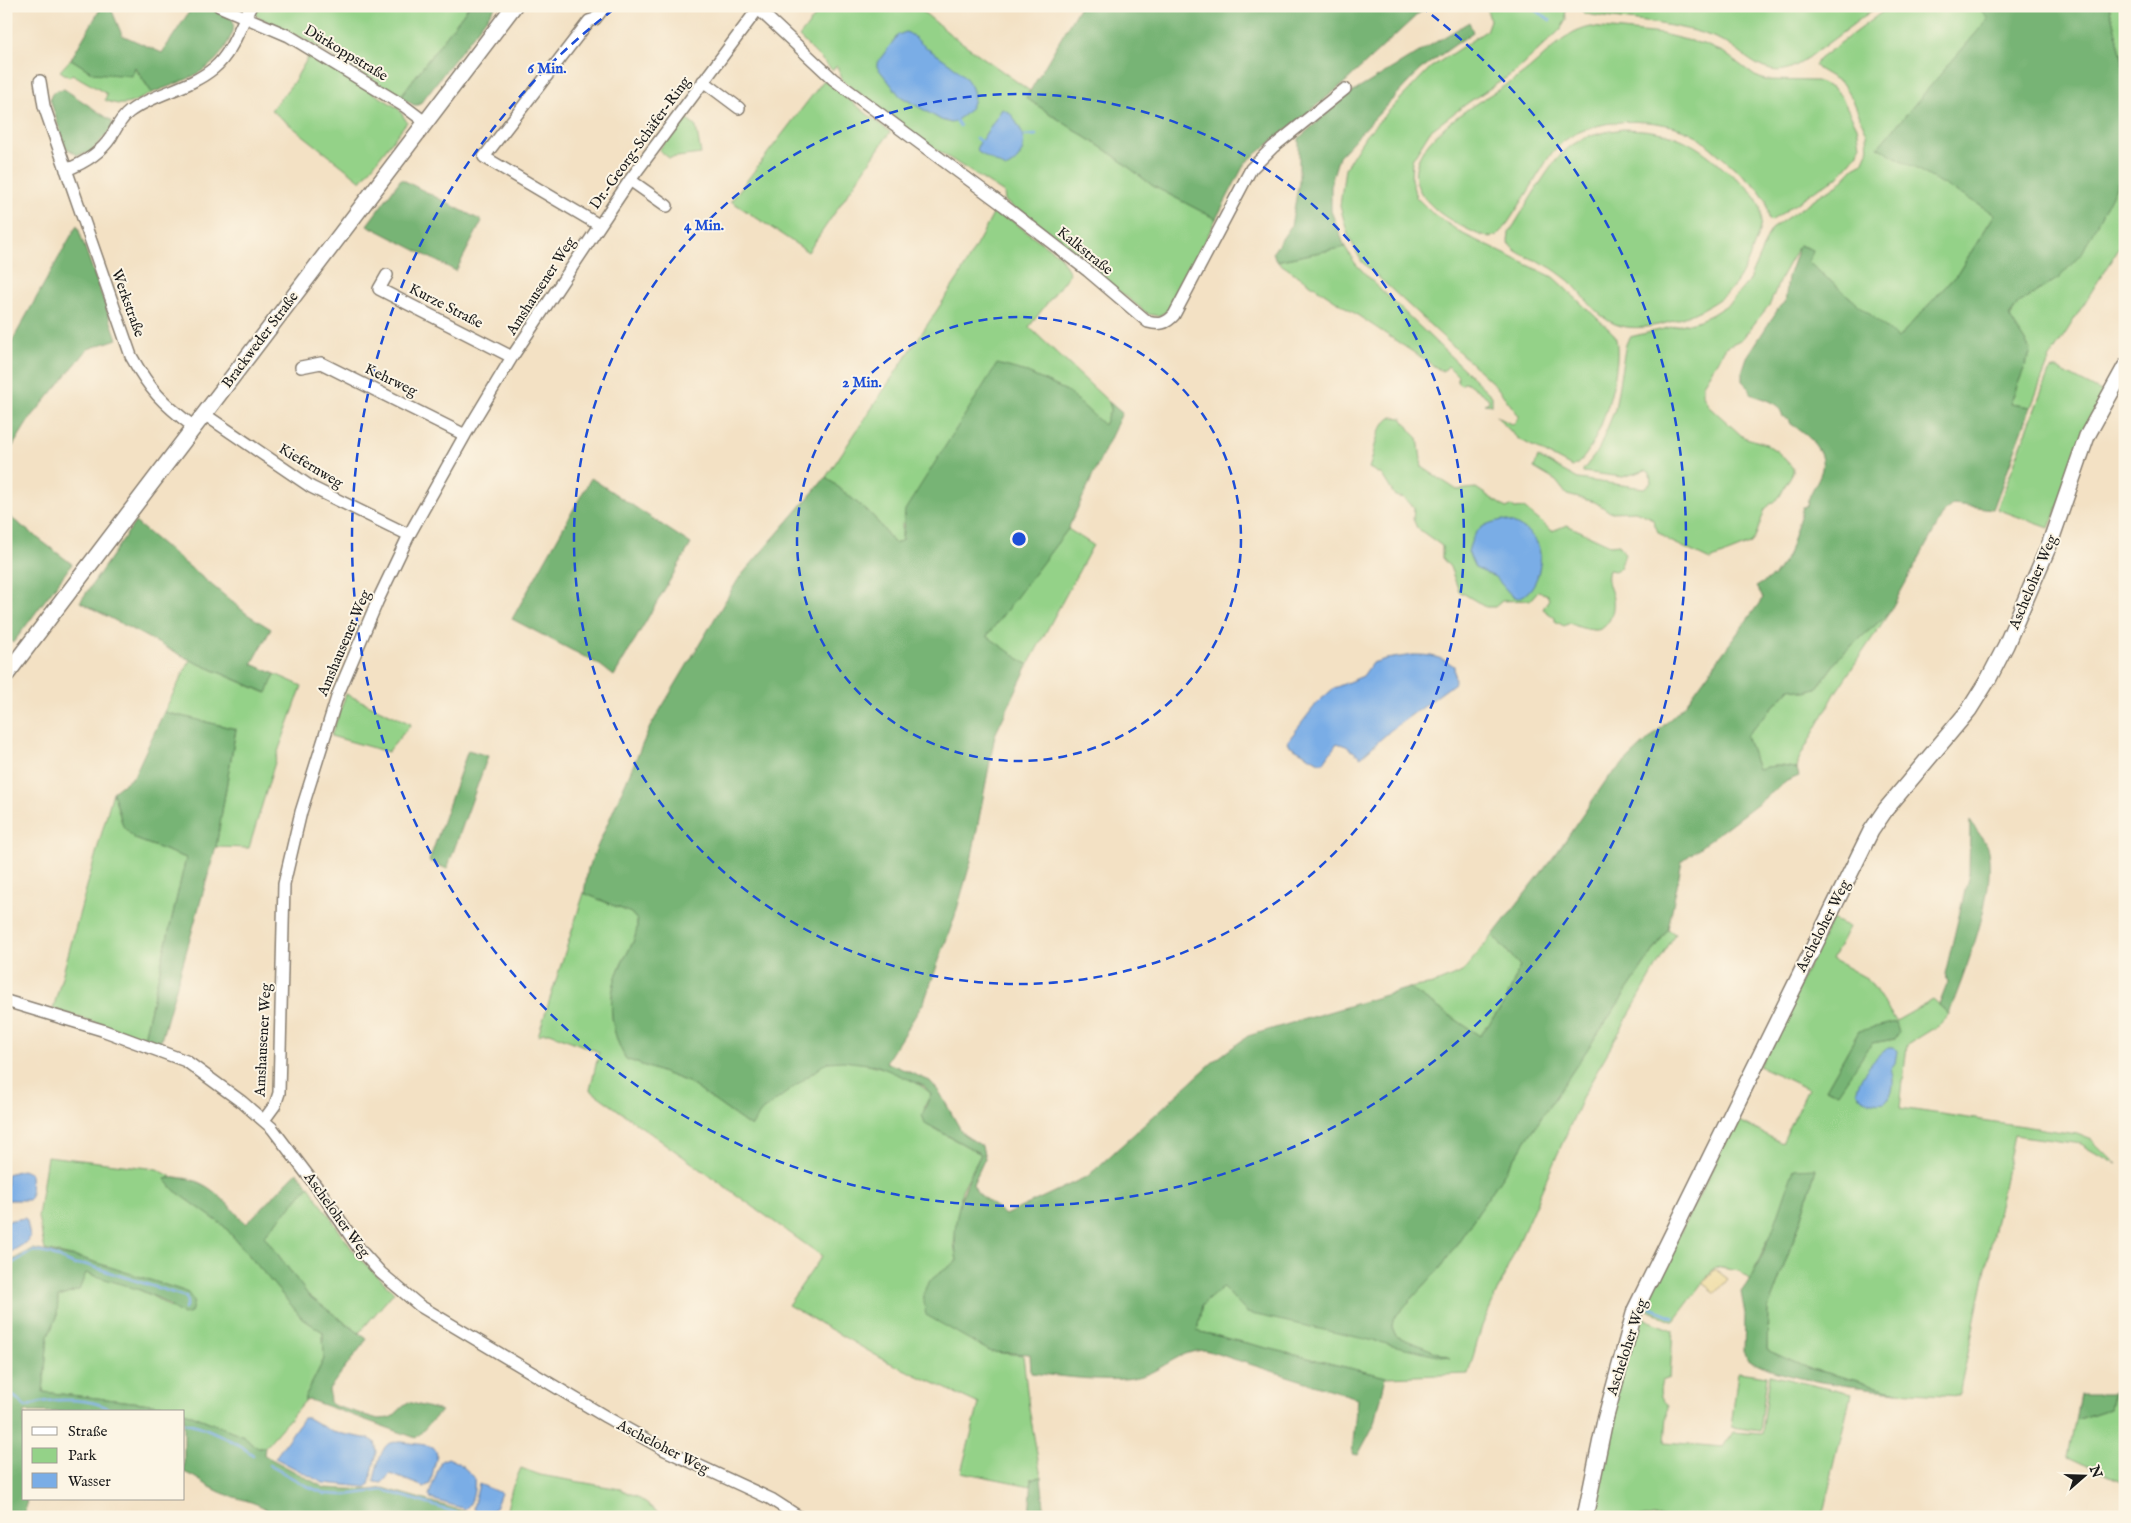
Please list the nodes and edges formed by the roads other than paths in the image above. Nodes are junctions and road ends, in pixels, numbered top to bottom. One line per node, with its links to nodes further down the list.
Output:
1 (218, 6): 6 (street, Dürkoppstraße)
2 (251, 6): 6 (street)
3 (514, 6): 11 (street, Brackweder Straße)
4 (605, 6): 15 (street, Dr.-Georg-Schäfer-Ring)
5 (758, 7): 8 (street, Dr.-Georg-Schäfer-Ring); 9 (street, Kalkstraße)
6 (245, 18): 11 (street, Dürkoppstraße); 12 (street)
7 (40, 81): 12 (street, Werkstraße)
8 (703, 81): 10 (street); 13 (street, Dr.-Georg-Schäfer-Ring)
9 (1345, 89)
10 (739, 108)
11 (425, 122): 20 (street, Brackweder Straße)
12 (66, 170): 21 (street, Werkstraße)
13 (630, 180): 14 (street); 15 (street, Dr.-Georg-Schäfer-Ring)
14 (667, 206)
15 (599, 225): 17 (street, Amshausener Weg)
16 (387, 275): 17 (street, Kurze Straße)
17 (512, 357): 22 (street, Amshausener Weg)
18 (2125, 366): 28 (street, Ascheloher Weg)
19 (301, 367): 22 (street, Kehrweg)
20 (204, 414): 21 (street, Brackweder Straße); 23 (street, Kiefernweg)
21 (194, 427): 24 (street, Brackweder Straße)
22 (465, 435): 23 (street, Amshausener Weg)
23 (409, 535): 26 (street, Amshausener Weg)
24 (6, 675)
25 (6, 1001): 26 (street, Ascheloher Weg)
26 (264, 1120): 27 (street, Ascheloher Weg)
27 (799, 1517)
28 (1585, 1517)

